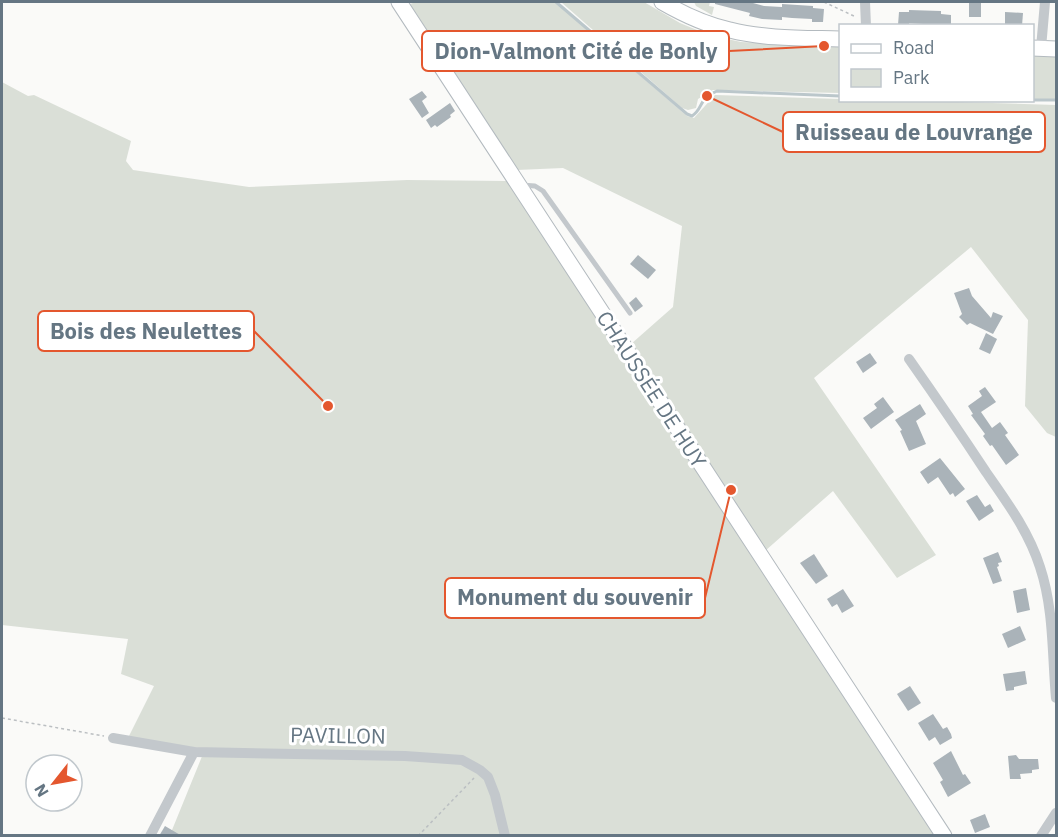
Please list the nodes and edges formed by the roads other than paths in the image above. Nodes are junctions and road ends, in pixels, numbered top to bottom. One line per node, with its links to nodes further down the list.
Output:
1 (399, 2): 8 (main road, CHAUSSÉE DE HUY)
2 (865, 2): 5 (street)
3 (1044, 2): 7 (street)
4 (669, 3): 6 (main road)
5 (866, 22)
6 (839, 39)
7 (1043, 48)
8 (519, 186): 9 (lane); 18 (main road, CHAUSSÉE DE HUY)
9 (630, 313)
10 (909, 359): 11 (street)
11 (1053, 618): 12 (street)
12 (1056, 698)
13 (113, 738): 14 (street, PAVILLON)
14 (194, 752): 16 (street); 17 (street, PAVILLON)
15 (1056, 813): 19 (street)
16 (150, 836)
17 (505, 836)
18 (944, 836)
19 (1041, 836)

